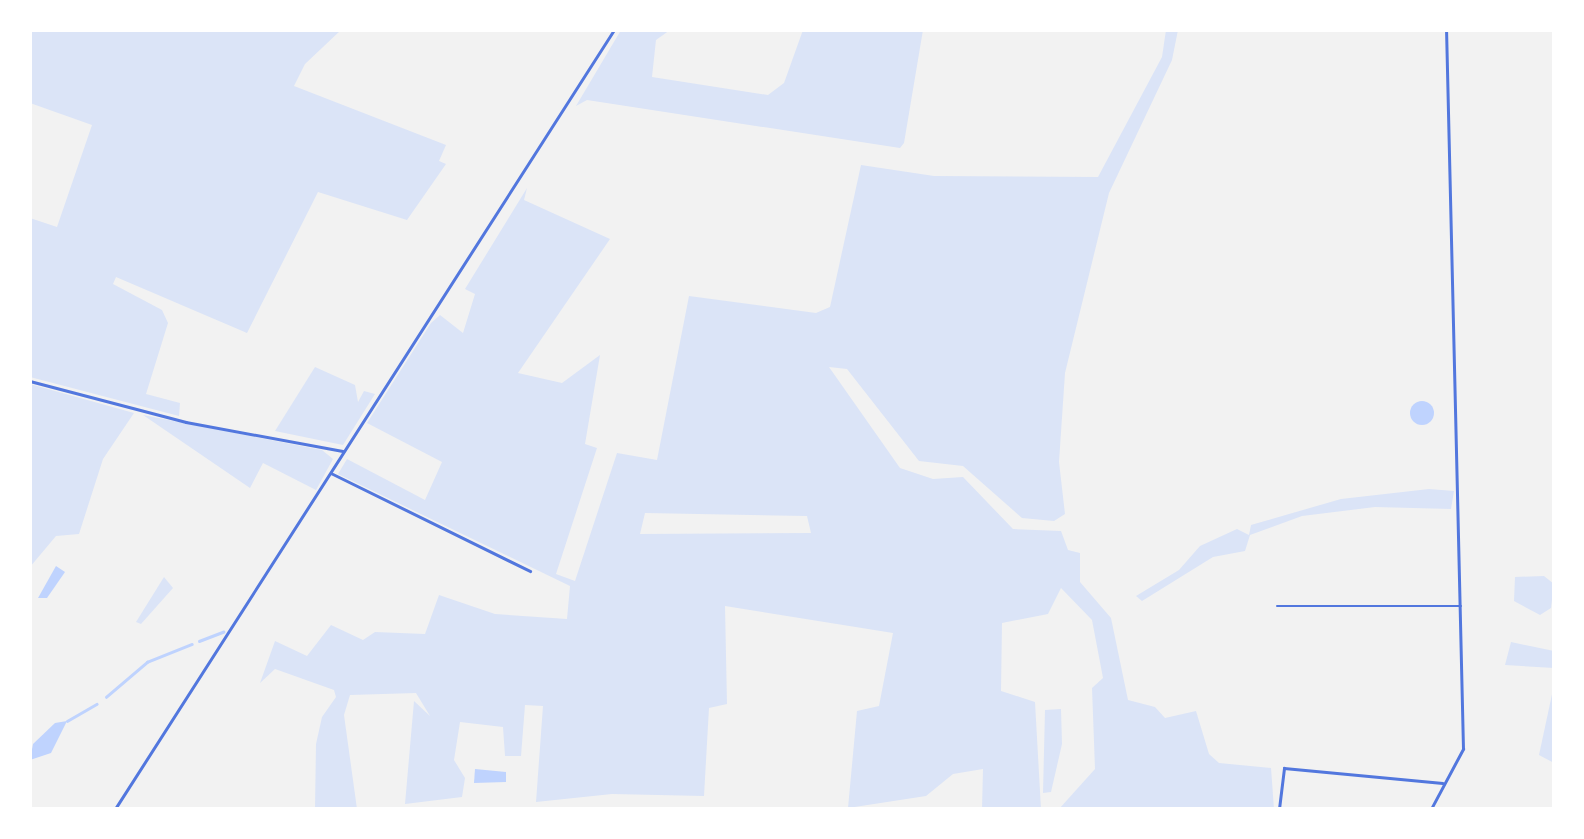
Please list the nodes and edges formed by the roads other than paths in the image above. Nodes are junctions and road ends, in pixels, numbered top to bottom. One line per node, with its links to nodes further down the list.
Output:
1 (614, 30): 4 (street)
2 (1446, 30): 8 (street)
3 (30, 381): 4 (street)
4 (343, 451): 5 (street)
5 (330, 472): 6 (street); 10 (street)
6 (530, 572)
7 (1278, 606): 8 (street)
8 (1463, 606): 9 (street)
9 (1444, 783): 11 (street); 12 (street)
10 (115, 809)
11 (1279, 809)
12 (1431, 809)

